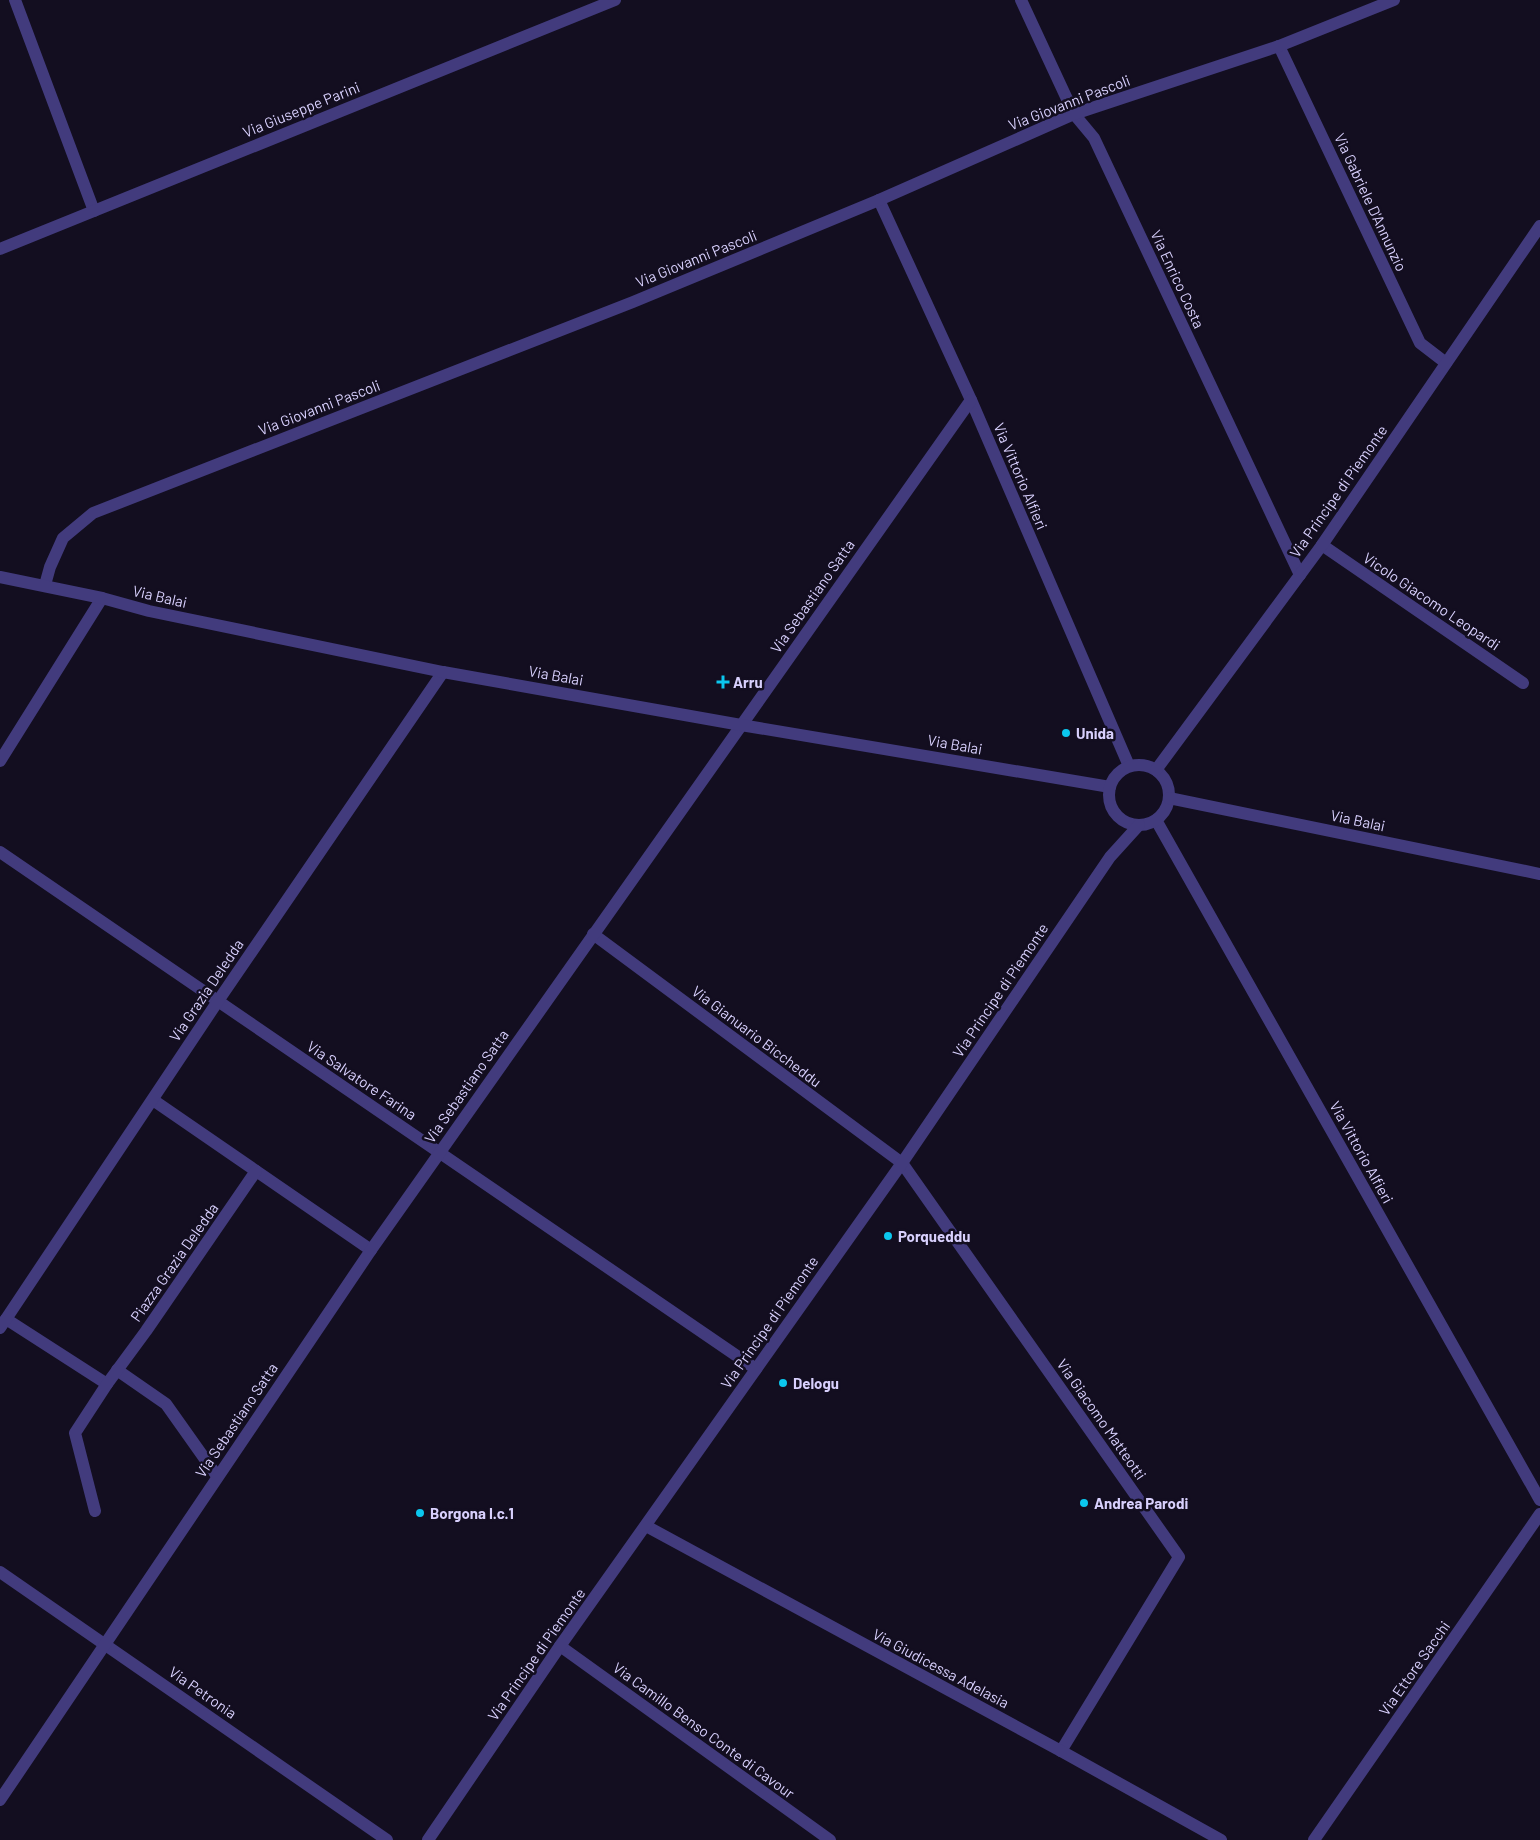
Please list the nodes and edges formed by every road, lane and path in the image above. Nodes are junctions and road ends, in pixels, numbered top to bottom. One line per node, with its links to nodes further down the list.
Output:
1 (15, 0): 8 (street)
2 (615, 0): 8 (street, Via Giuseppe Parini)
3 (1021, 0): 6 (street, Via Enrico Costa)
4 (1394, 0): 5 (street, Via Giovanni Pascoli)
5 (1279, 46): 6 (street, Via Giovanni Pascoli); 11 (street, Via Gabriele D'Annunzio)
6 (1074, 114): 7 (street, Via Giovanni Pascoli); 14 (street, Via Enrico Costa)
7 (879, 200): 12 (street, Via Vittorio Alfieri); 16 (street, Via Giovanni Pascoli)
8 (94, 211): 10 (street, Via Giuseppe Parini)
9 (1540, 226): 11 (street, Via Principe di Piemonte)
10 (0, 249)
11 (1446, 363): 13 (street, Via Principe di Piemonte)
12 (971, 400): 20 (street, Via Sebastiano Satta); 22 (street, Via Vittorio Alfieri)
13 (1322, 545): 14 (street, Via Principe di Piemonte); 19 (street, Vicolo Giacomo Leopardi)
14 (1300, 575): 23 (street, Via Principe di Piemonte)
15 (0, 578): 16 (street, Via Balai)
16 (45, 586): 17 (street, Via Balai)
17 (102, 598): 18 (street, Via Balai); 21 (street)
18 (443, 672): 20 (street, Via Balai); 31 (street, Via Grazia Deledda)
19 (1523, 683)
20 (741, 725): 24 (street, Via Balai); 30 (street, Via Sebastiano Satta)
21 (0, 761)
22 (1129, 766): 23 (street); 24 (street)
23 (1156, 770): 25 (street)
24 (1110, 787): 27 (street)
25 (1170, 798): 26 (street); 29 (street, Via Balai)
26 (1156, 820): 27 (street); 42 (street, Via Vittorio Alfieri)
27 (1139, 826): 34 (street, Via Principe di Piemonte)
28 (0, 852): 31 (street, Via Salvatore Farina)
29 (1540, 874)
30 (593, 934): 33 (street, Via Sebastiano Satta); 34 (street, Via Gianuario Biccheddu)
31 (218, 1001): 32 (street, Via Grazia Deledda); 33 (street, Via Salvatore Farina)
32 (153, 1100): 35 (street); 37 (street, Via Grazia Deledda)
33 (439, 1152): 36 (street, Via Sebastiano Satta); 38 (street, Via Salvatore Farina)
34 (902, 1163): 38 (street, Via Principe di Piemonte); 49 (street, Via Giacomo Matteotti)
35 (256, 1171): 36 (street); 39 (street, Piazza Grazia Deledda)
36 (371, 1250): 41 (street, Via Sebastiano Satta)
37 (3, 1323): 40 (street)
38 (756, 1369): 45 (street, Via Principe di Piemonte)
39 (117, 1370): 40 (street, Piazza Grazia Deledda); 41 (street)
40 (107, 1384): 43 (street, Piazza Grazia Deledda)
41 (217, 1476): 47 (street, Via Sebastiano Satta)
42 (1540, 1500)
43 (95, 1511)
44 (1540, 1514): 55 (street, Via Ettore Sacchi)
45 (646, 1526): 48 (street, Via Principe di Piemonte); 49 (street, Via Giudicessa Adelasia)
46 (0, 1572): 47 (street, Via Petronia)
47 (105, 1644): 50 (street, Via Sebastiano Satta); 51 (street, Via Petronia)
48 (560, 1646): 52 (street, Via Principe di Piemonte); 53 (street, Via Camillo Benso Conte di Cavour)
49 (1061, 1751): 54 (street, Via Giudicessa Adelasia)
50 (0, 1800)
51 (387, 1840)
52 (428, 1840)
53 (830, 1840)
54 (1221, 1840)
55 (1314, 1840)

